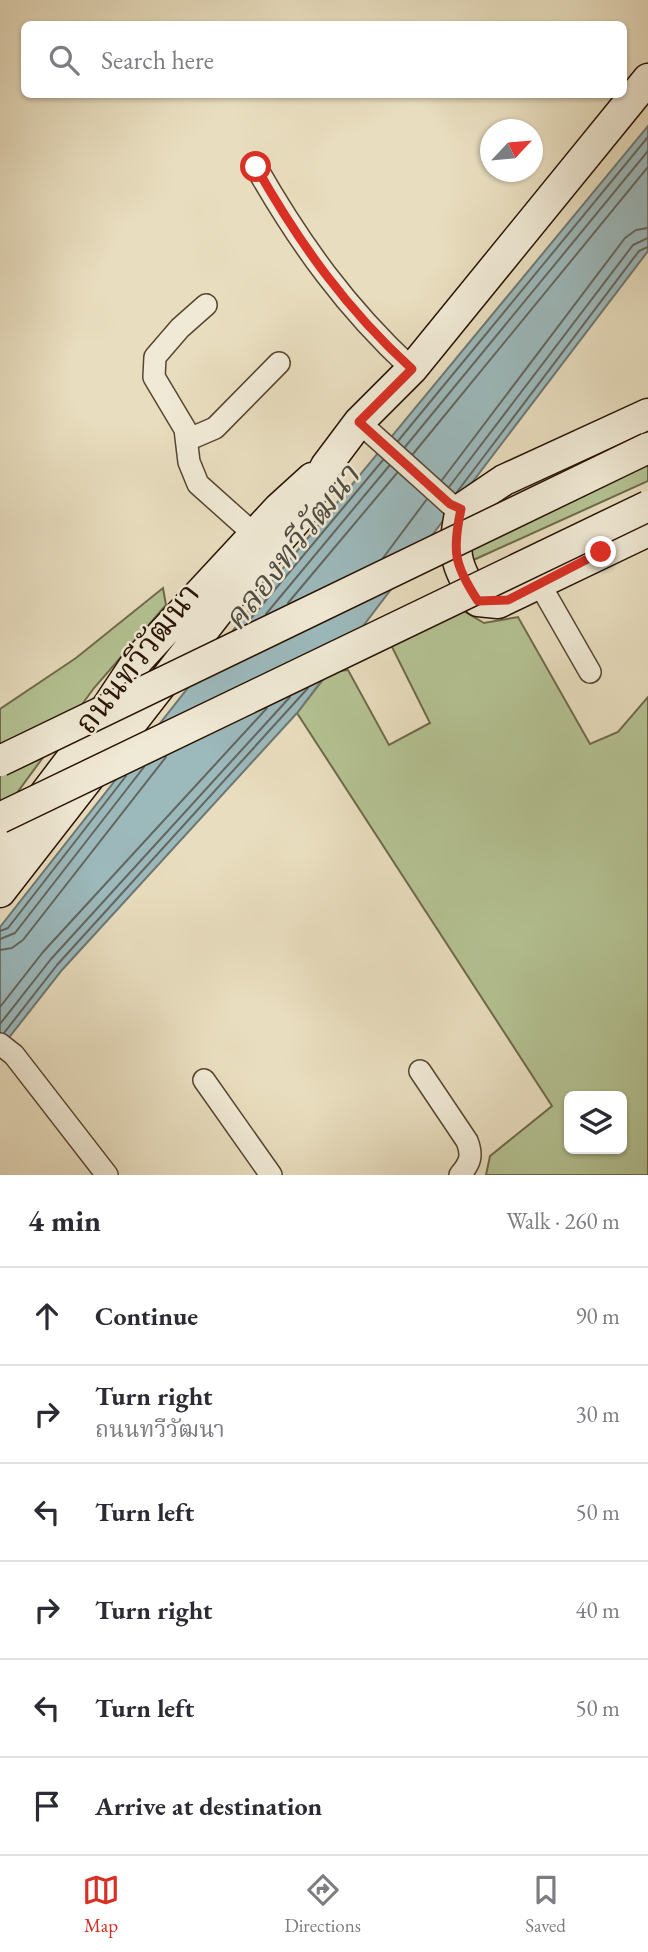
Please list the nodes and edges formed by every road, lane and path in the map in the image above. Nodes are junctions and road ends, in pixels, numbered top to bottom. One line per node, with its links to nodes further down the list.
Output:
1 (648, 79): 5 (main road, ถนนทวีวัฒนา)
2 (256, 167): 5 (street)
3 (206, 305): 8 (street)
4 (279, 363): 8 (street)
5 (412, 369): 7 (main road, ถนนทวีวัฒนา)
6 (648, 414): 11 (main road)
7 (359, 422): 10 (main road, ถนนทวีวัฒนา); 11 (street)
8 (187, 440): 14 (street)
9 (648, 448): 17 (main road, bridge)
10 (326, 466): 14 (main road, ถนนทวีวัฒนา); 20 (main road, ถนนทวีวัฒนา)
11 (455, 506): 15 (main road)
12 (648, 506): 18 (main road, bridge)
13 (648, 531): 15 (main road)
14 (255, 535): 19 (main road, ถนนทวีวัฒนา)
15 (539, 583): 16 (street)
16 (590, 672)
17 (0, 761)
18 (0, 818)
19 (0, 853)
20 (0, 892)
21 (7, 1049): 24 (street)
22 (420, 1071): 26 (street)
23 (204, 1080): 25 (street)
24 (107, 1175)
25 (271, 1175)
26 (460, 1175)

